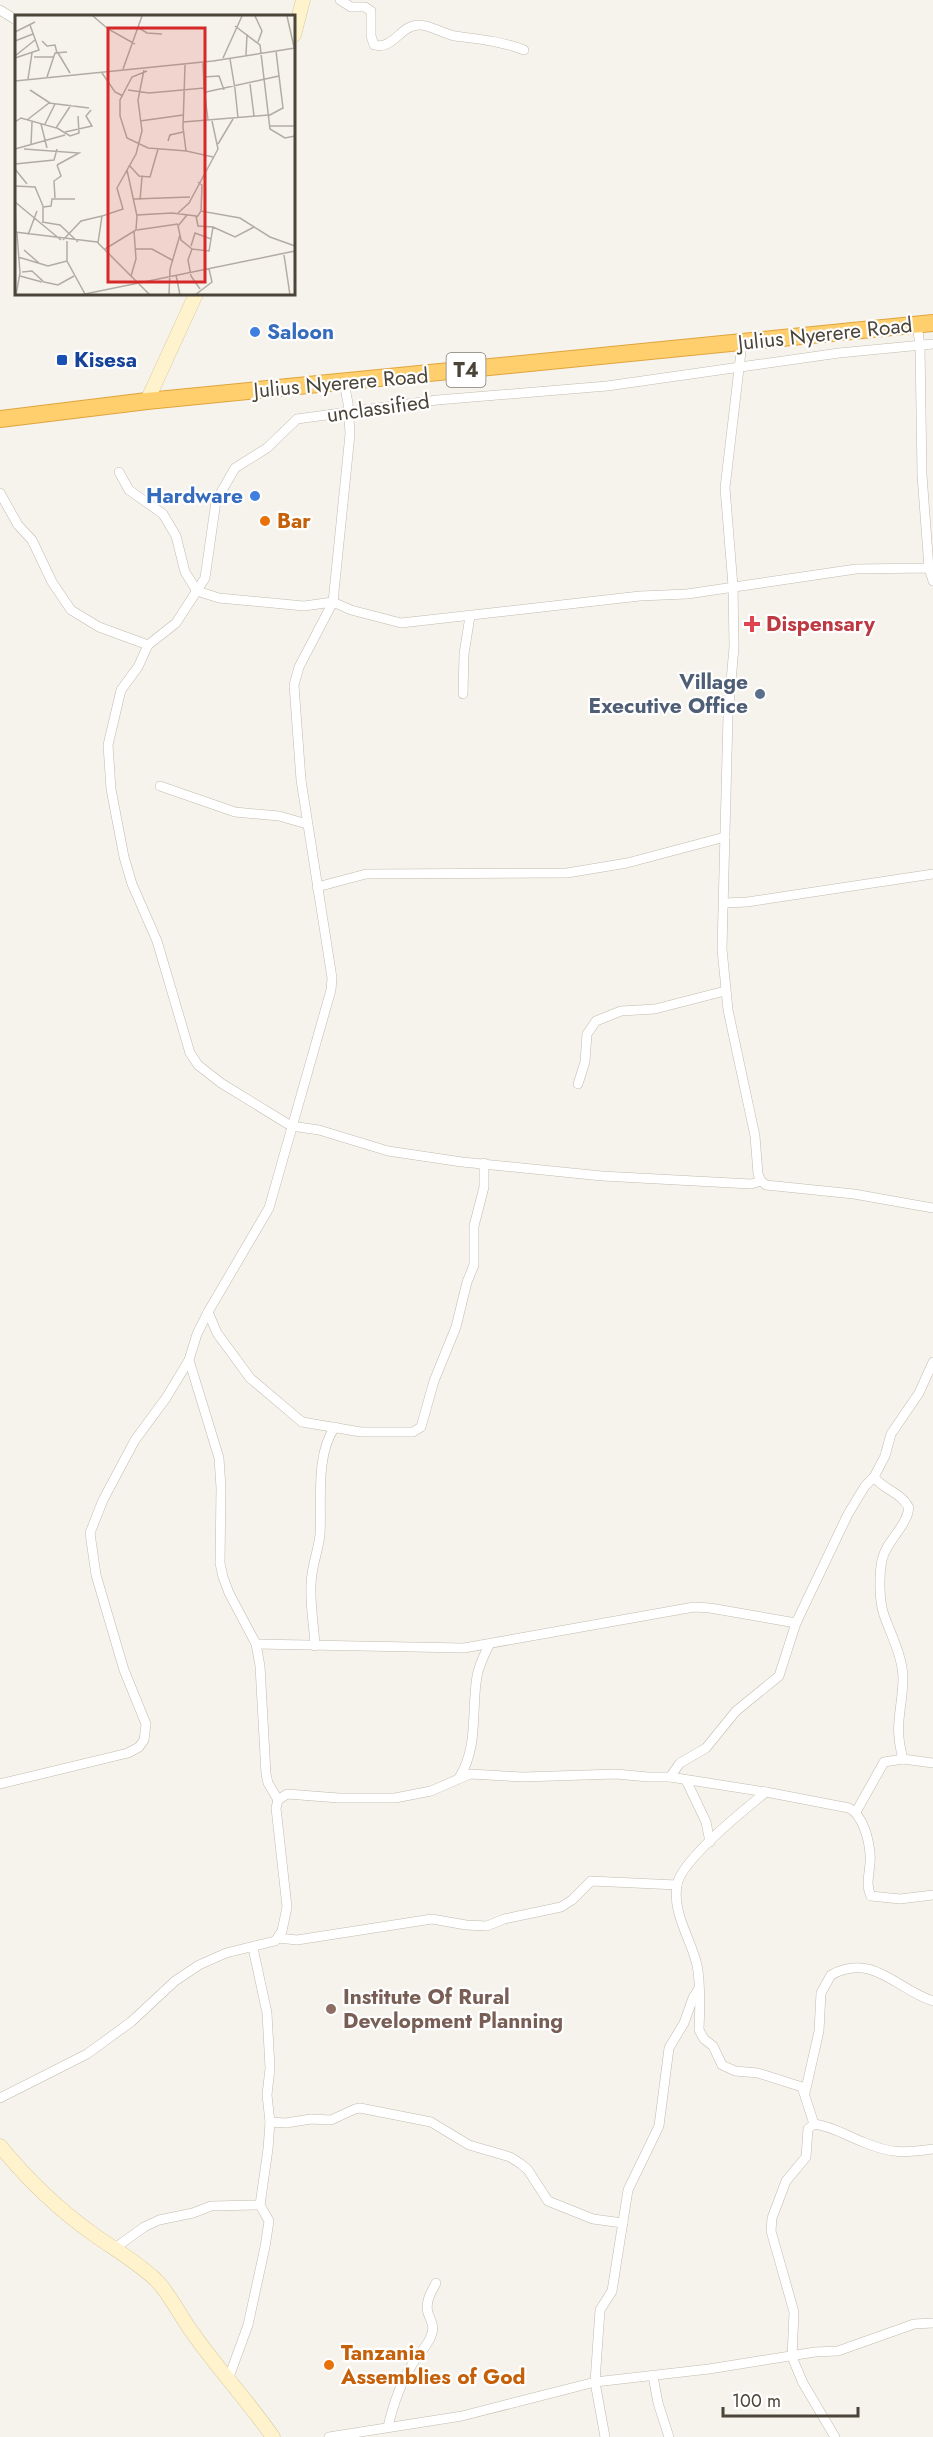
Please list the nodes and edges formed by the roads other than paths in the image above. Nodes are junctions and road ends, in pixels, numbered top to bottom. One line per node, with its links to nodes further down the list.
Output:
1 (303, 0): 5 (street)
2 (340, 0): 6 (street)
3 (0, 10): 4 (street)
4 (15, 19)
5 (296, 26)
6 (524, 50)
7 (195, 296): 14 (street)
8 (925, 323): 9 (highway, Julius Nyerere Road / T4); 11 (street)
9 (742, 343): 12 (street); 13 (highway, Julius Nyerere Road / T4)
10 (933, 344): 11 (street, unclassified)
11 (920, 346): 12 (street, unclassified); 17 (street)
12 (740, 368): 15 (street, unclassified); 23 (street)
13 (344, 383): 14 (highway, Julius Nyerere Road / T4); 15 (street)
14 (147, 401): 16 (highway, Julius Nyerere Road / T4)
15 (349, 412): 24 (street, unclassified); 25 (street)
16 (0, 418)
17 (922, 464): 18 (street); 21 (street)
18 (933, 465)
19 (119, 472): 24 (street)
20 (0, 493): 27 (street)
21 (929, 568): 22 (street); 23 (street)
22 (933, 581)
23 (733, 586): 26 (street); 31 (street)
24 (197, 591): 25 (street); 27 (street, unclassified)
25 (333, 602): 26 (street); 30 (street)
26 (470, 616): 28 (street)
27 (148, 645): 37 (street)
28 (463, 694)
29 (160, 786): 30 (street)
30 (307, 824): 33 (street)
31 (725, 837): 33 (street); 34 (street)
32 (933, 874): 34 (street)
33 (316, 887): 37 (street)
34 (724, 903): 35 (street)
35 (725, 992): 36 (street); 39 (street)
36 (578, 1084)
37 (291, 1126): 38 (street); 41 (street)
38 (484, 1163): 39 (street); 44 (street)
39 (761, 1181): 40 (street)
40 (933, 1208)
41 (208, 1312): 42 (street); 44 (street)
42 (189, 1360): 47 (street); 55 (street)
43 (933, 1362): 45 (street)
44 (335, 1427): 49 (street)
45 (874, 1478): 46 (street); 50 (street)
46 (796, 1623): 48 (street); 52 (street)
47 (256, 1644): 49 (street); 57 (street)
48 (489, 1645): 49 (street); 53 (street)
49 (315, 1646)
50 (903, 1759): 51 (street); 58 (street)
51 (933, 1763)
52 (670, 1777): 53 (street); 54 (street)
53 (459, 1778): 57 (street)
54 (686, 1780): 56 (street); 59 (street)
55 (0, 1784)
56 (765, 1792): 58 (street); 59 (street)
57 (278, 1800): 62 (street)
58 (856, 1812): 61 (street)
59 (710, 1842): 60 (street)
60 (676, 1885): 62 (street); 64 (street)
61 (933, 1895)
62 (278, 1938): 63 (street)
63 (253, 1948): 67 (street); 68 (street)
64 (698, 1990): 66 (street); 73 (street)
65 (933, 2001): 66 (street)
66 (804, 2093): 69 (street)
67 (0, 2098)
68 (270, 2122): 72 (street); 73 (street)
69 (814, 2124): 71 (street); 77 (street)
70 (0, 2146): 74 (street)
71 (933, 2149)
72 (260, 2205): 74 (street); 79 (street)
73 (623, 2223): 80 (street)
74 (115, 2248): 79 (street)
75 (436, 2283): 81 (street)
76 (933, 2324): 77 (street)
77 (792, 2357): 78 (street); 86 (street)
78 (653, 2376): 80 (street); 85 (street)
79 (229, 2377): 82 (street)
80 (595, 2382): 81 (street); 84 (street)
81 (388, 2427): 83 (street)
82 (273, 2437)
83 (329, 2437)
84 (605, 2437)
85 (669, 2437)
86 (835, 2437)

